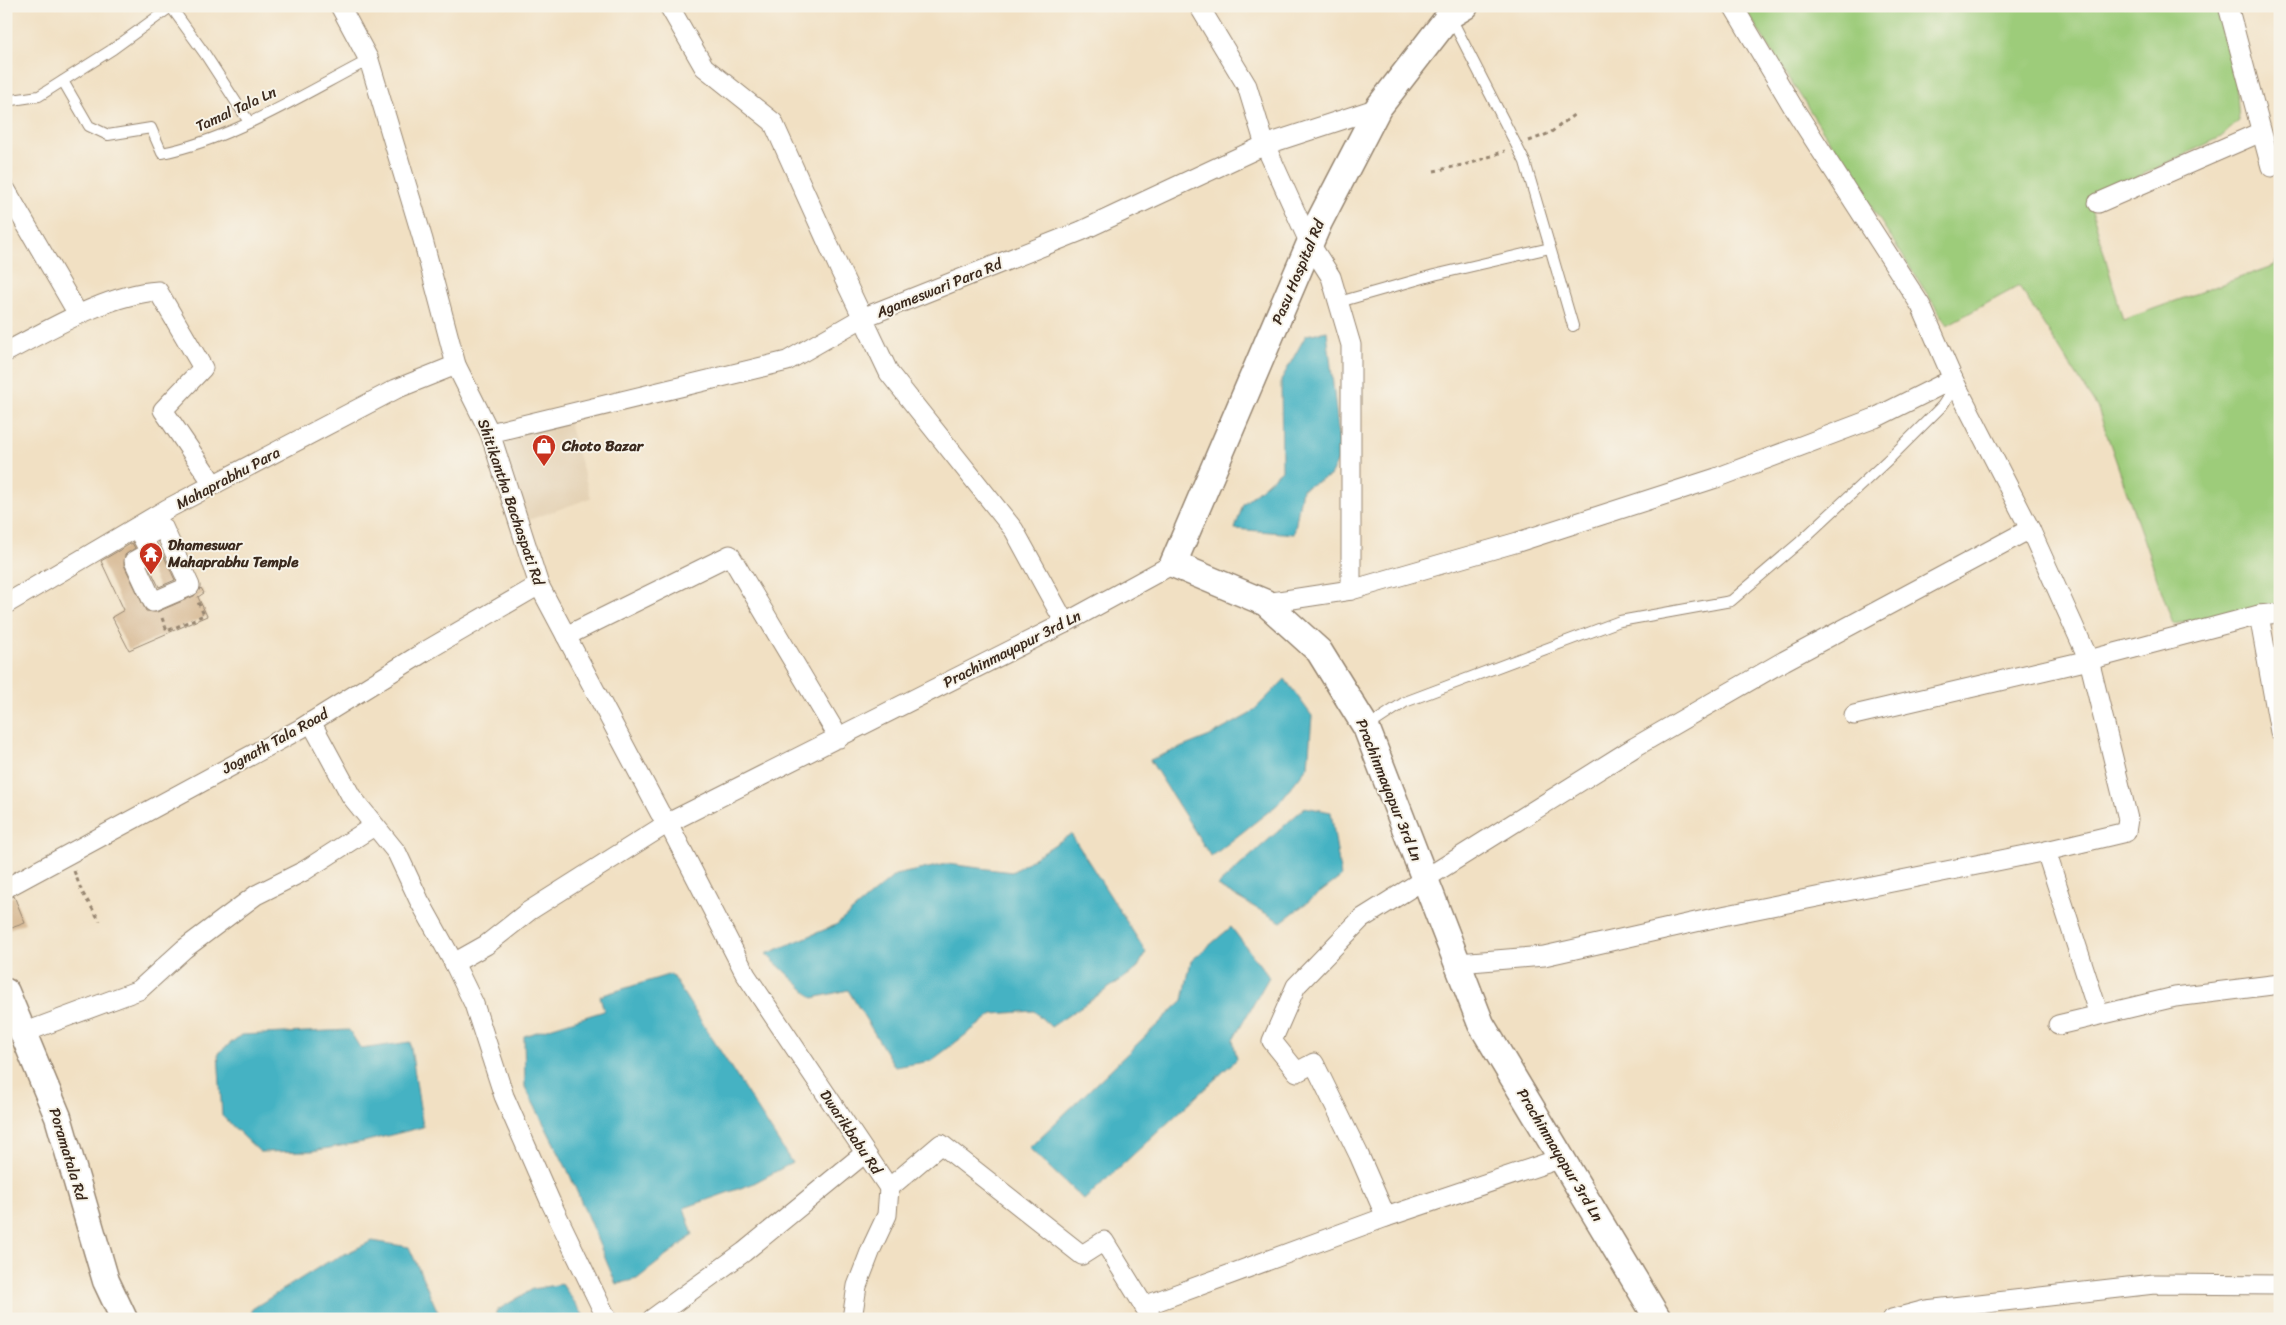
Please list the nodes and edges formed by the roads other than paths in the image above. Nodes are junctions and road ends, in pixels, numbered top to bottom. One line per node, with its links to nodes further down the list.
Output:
1 (340, 6): 8 (street, Shitikantha Bachaspati Rd)
2 (669, 6): 22 (street)
3 (1199, 6): 14 (street)
4 (1733, 6): 26 (street)
5 (2228, 6): 13 (street)
6 (171, 7): 9 (lane); 12 (lane)
7 (1453, 9): 11 (main road, Pasu Hospital Rd); 19 (lane)
8 (369, 60): 12 (lane, Tamal Tala Ln); 25 (street, Shitikantha Bachaspati Rd)
9 (63, 81): 10 (lane); 12 (lane, Tamal Tala Ln)
10 (6, 101)
11 (1378, 108): 14 (street, Agameswari Para Rd); 18 (main road, Pasu Hospital Rd)
12 (249, 122)
13 (2261, 132): 15 (street); 17 (street)
14 (1265, 145): 18 (street); 22 (street, Agameswari Para Rd)
15 (2271, 167)
16 (6, 190): 21 (street)
17 (2098, 203)
18 (1310, 244): 20 (street); 31 (main road, Pasu Hospital Rd)
19 (1550, 248): 20 (lane); 23 (lane)
20 (1339, 302): 33 (street)
21 (78, 314): 24 (street); 28 (street)
22 (862, 318): 27 (street, Agameswari Para Rd); 38 (street)
23 (1573, 326)
24 (6, 352)
25 (456, 365): 27 (street, Shitikantha Bachaspati Rd); 28 (street, Mahaprabhu Para)
26 (1955, 382): 29 (street); 33 (street); 43 (lane)
27 (490, 433): 32 (street, Shitikantha Bachaspati Rd)
28 (214, 485): 30 (street, Mahaprabhu Para)
29 (2030, 529): 40 (street); 49 (street)
30 (140, 533): 30 (street); 35 (street, Mahaprabhu Para)
31 (1174, 564): 34 (main road, Prachinmayapur 3rd Ln); 38 (street, Prachinmayapur 3rd Ln)
32 (539, 585): 39 (street, Shitikantha Bachaspati Rd); 42 (street, Jognath Tala Road)
33 (1351, 590): 34 (street)
34 (1266, 603): 43 (main road, Prachinmayapur 3rd Ln)
35 (6, 604)
36 (2280, 613): 37 (street)
37 (2259, 615): 40 (street); 44 (street)
38 (1065, 623): 45 (street, Prachinmayapur 3rd Ln)
39 (566, 636): 45 (street); 46 (street, Shitikantha Bachaspati Rd)
40 (2090, 660): 41 (street); 48 (street)
41 (1854, 715)
42 (311, 722): 47 (street); 50 (street, Jognath Tala Road)
43 (1366, 727): 49 (main road, Prachinmayapur 3rd Ln)
44 (2280, 732)
45 (839, 738): 46 (street, Prachinmayapur 3rd Ln)
46 (664, 818): 51 (street, Prachinmayapur 3rd Ln); 58 (street, Dwarikbabu Rd)
47 (374, 826): 51 (street); 57 (street)
48 (2046, 851): 52 (street); 55 (street)
49 (1424, 877): 52 (main road, Prachinmayapur 3rd Ln); 61 (street)
50 (6, 888)
51 (454, 963): 65 (street)
52 (1458, 964): 59 (main road, Prachinmayapur 3rd Ln)
53 (2280, 984): 55 (street)
54 (6, 992): 57 (main road, Poramatala Rd)
55 (2099, 1015): 56 (street)
56 (2058, 1024)
57 (23, 1034): 64 (main road, Poramatala Rd)
58 (866, 1153): 60 (street, Dwarikbabu Rd); 66 (street)
59 (1562, 1158): 61 (street); 68 (main road, Prachinmayapur 3rd Ln)
60 (889, 1188): 63 (street, Dwarikbabu Rd); 67 (street)
61 (1386, 1217): 63 (street)
62 (2280, 1285): 69 (street)
63 (1148, 1312)
64 (124, 1319)
65 (607, 1319)
66 (652, 1319)
67 (852, 1319)
68 (1658, 1319)
69 (1892, 1319)

